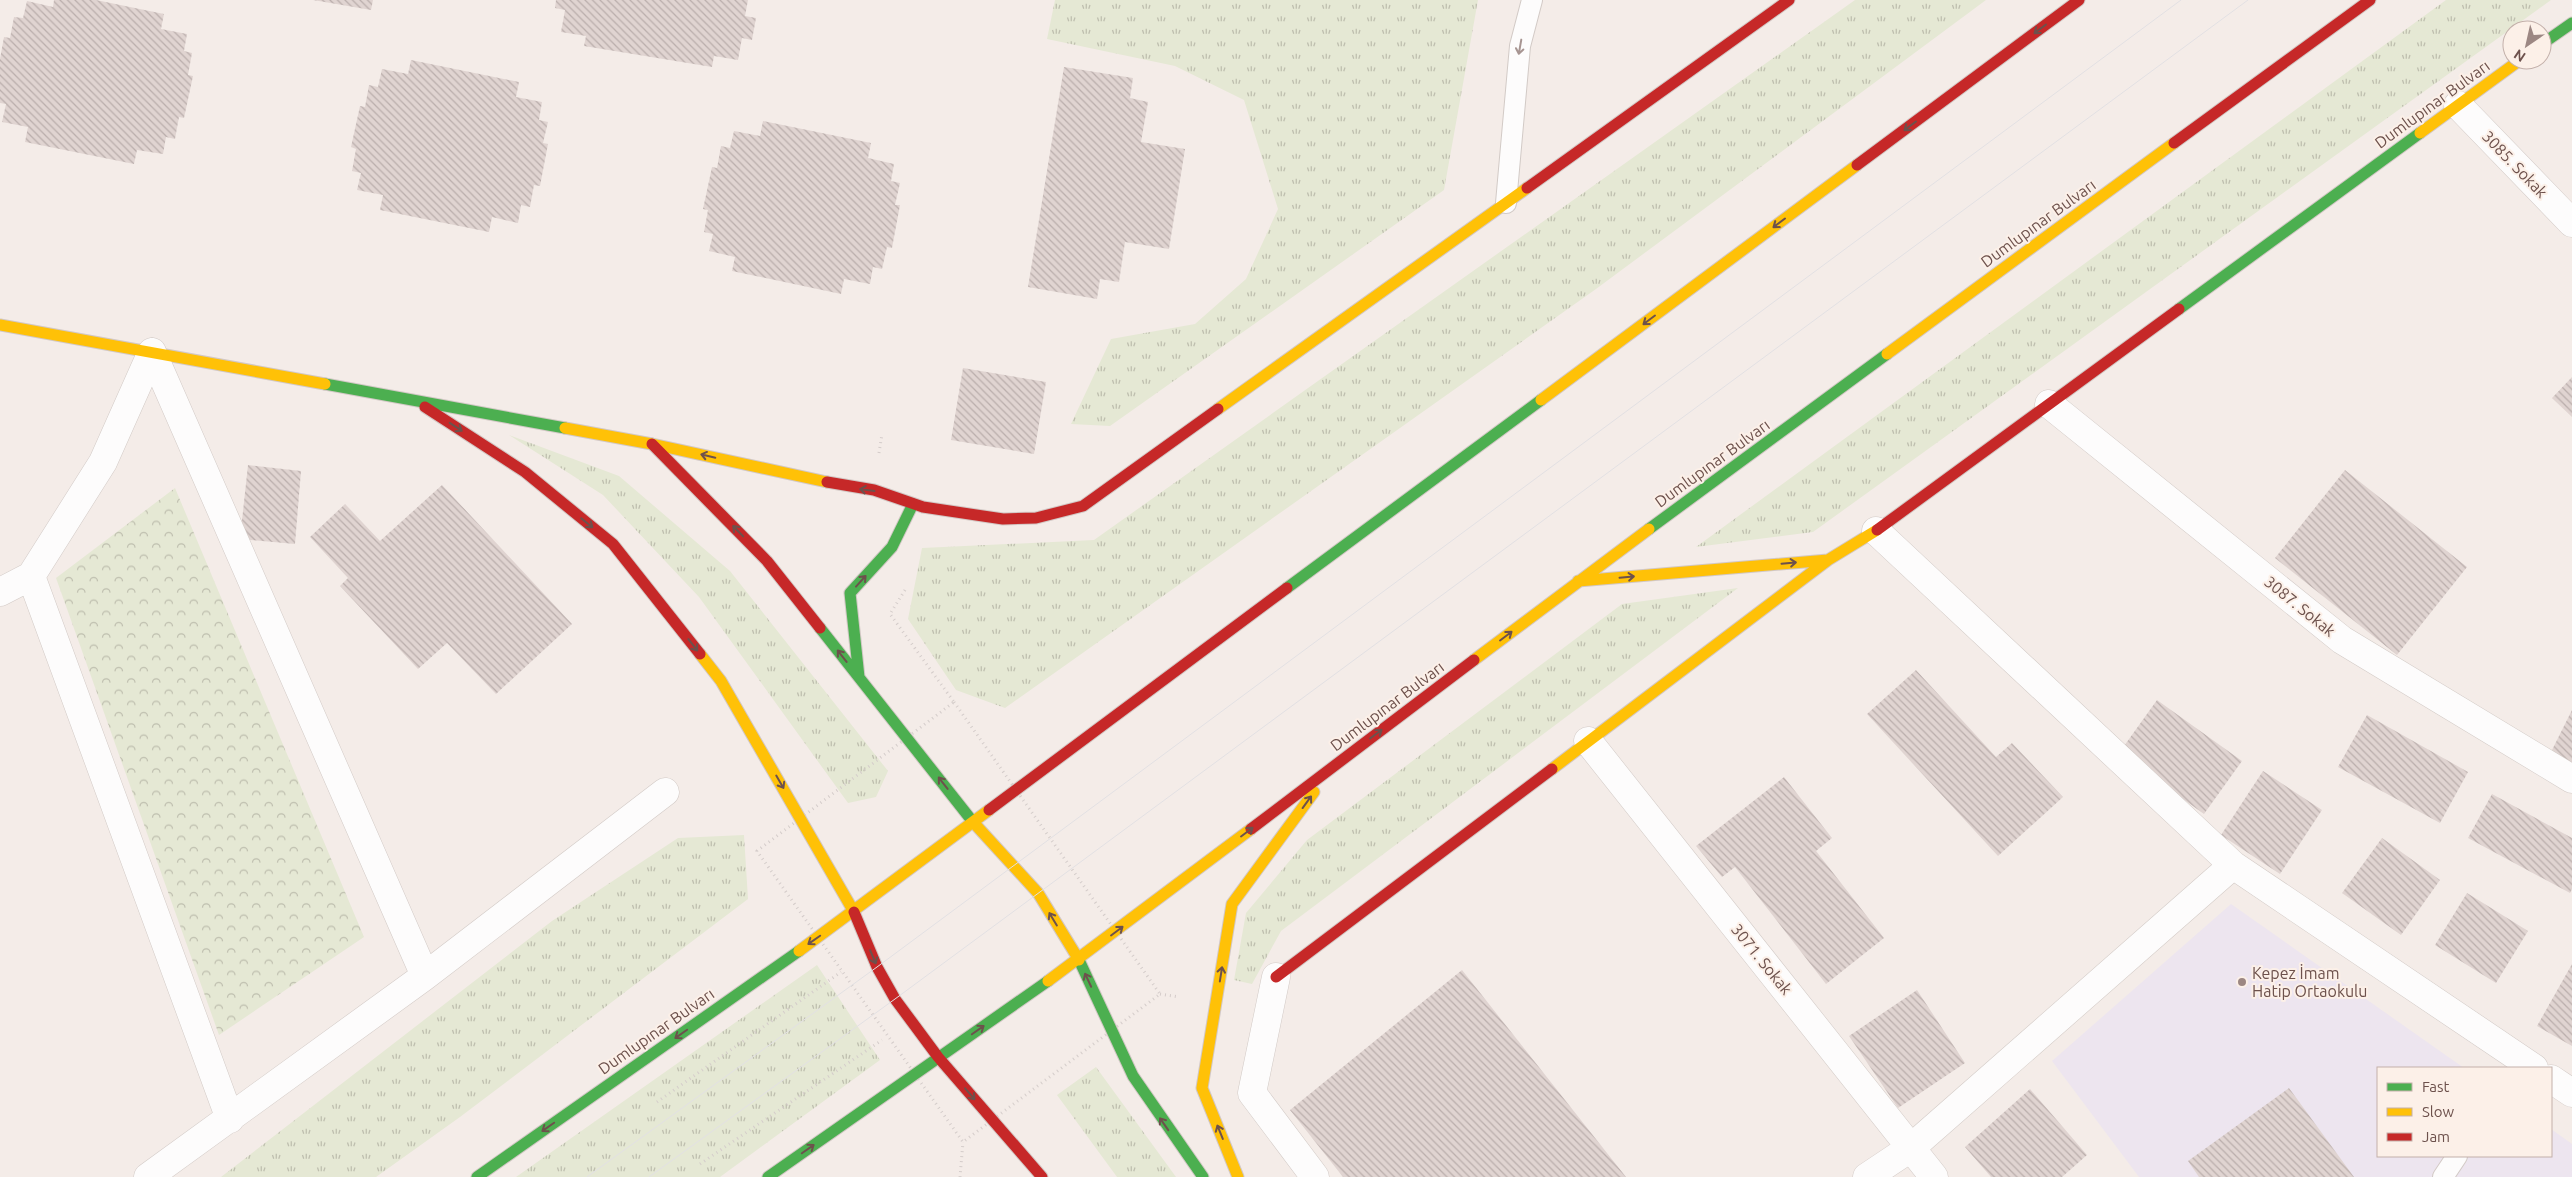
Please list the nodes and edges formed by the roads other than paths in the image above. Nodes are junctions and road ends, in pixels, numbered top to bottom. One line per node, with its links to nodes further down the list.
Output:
1 (1532, 0): 9 (lane, one-way to 9)
2 (1789, 0): 9 (main road)
3 (2079, 0): 27 (main road, Dumlupınar Bulvarı, one-way to 27)
4 (2370, 0): 20 (main road, Dumlupınar Bulvarı)
5 (2572, 23): 6 (main road)
6 (2552, 37)
7 (2507, 70): 8 (main road, Dumlupınar Bulvarı)
8 (2458, 106): 10 (street, 3085. Sokak); 14 (main road, Dumlupınar Bulvarı)
9 (1506, 203): 16 (main road)
10 (2572, 223)
11 (0, 325): 12 (main road)
12 (152, 352): 13 (main road); 19 (street); 31 (street)
13 (415, 400): 15 (main road); 29 (main road, one-way to 29)
14 (2049, 404): 17 (main road, Dumlupınar Bulvarı); 25 (street, 3087. Sokak)
15 (652, 444): 16 (main road, one-way to 15); 22 (main road, one-way to 15)
16 (914, 504): 22 (main road, one-way to 16)
17 (1876, 531): 18 (main road, Dumlupınar Bulvarı); 28 (street)
18 (1828, 560): 20 (main road, one-way to 18); 23 (main road, Dumlupınar Bulvarı)
19 (31, 576): 21 (street); 38 (street)
20 (1578, 581): 24 (main road, Dumlupınar Bulvarı, one-way to 20)
21 (0, 592)
22 (859, 677): 27 (main road, one-way to 22)
23 (1588, 741): 32 (main road, Dumlupınar Bulvarı); 39 (street, 3071. Sokak)
24 (1332, 767): 30 (main road, Dumlupınar Bulvarı, one-way to 24); 46 (main road, one-way to 24)
25 (2572, 779)
26 (665, 792): 31 (street)
27 (973, 822): 29 (main road, Dumlupınar Bulvarı); 30 (main road, one-way to 27)
28 (2234, 866): 34 (street); 39 (street)
29 (854, 912): 33 (main road, one-way to 33); 42 (main road, Dumlupınar Bulvarı, one-way to 42)
30 (1079, 960): 33 (main road, Dumlupınar Bulvarı, one-way to 30); 45 (main road, one-way to 30)
31 (425, 976): 38 (street)
32 (1276, 977): 47 (street)
33 (938, 1058): 43 (main road, Dumlupınar Bulvarı, one-way to 33); 44 (main road, one-way to 44)
34 (2509, 1061): 35 (street)
35 (2530, 1067)
36 (2552, 1080): 37 (street)
37 (2572, 1093)
38 (230, 1119): 41 (street)
39 (1912, 1147): 48 (street); 49 (street, 3071. Sokak)
40 (2456, 1157): 50 (lane)
41 (148, 1177)
42 (477, 1177)
43 (768, 1177)
44 (1042, 1177)
45 (1203, 1177)
46 (1238, 1177)
47 (1315, 1177)
48 (1867, 1177)
49 (1934, 1177)
50 (2443, 1177)

